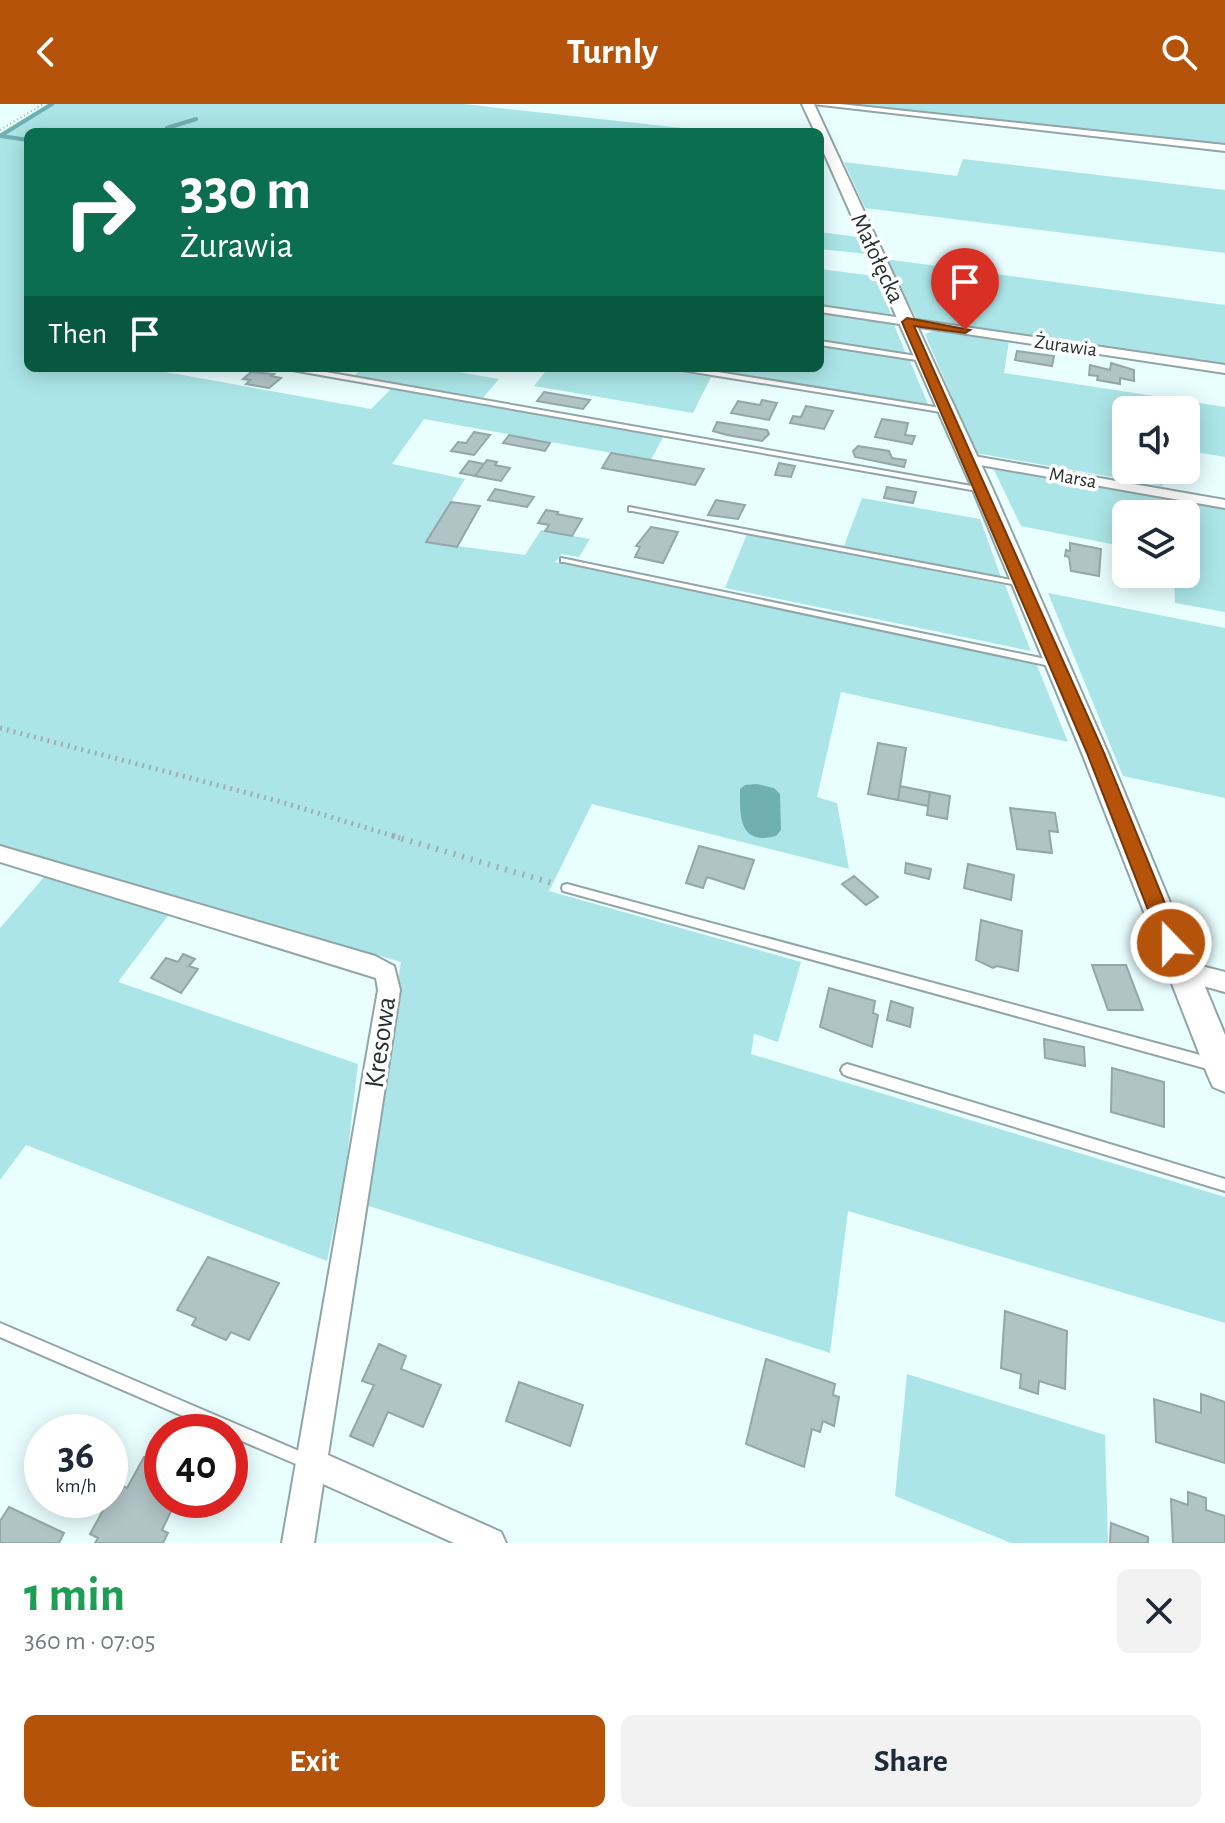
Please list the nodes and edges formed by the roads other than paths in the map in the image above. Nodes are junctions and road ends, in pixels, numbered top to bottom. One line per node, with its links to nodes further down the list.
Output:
1 (808, 104): 3 (street, Małołęcka)
2 (817, 104): 5 (street)
3 (819, 128)
4 (824, 139): 7 (street, Małołęcka)
5 (1225, 148)
6 (824, 310): 7 (street, Żurawia)
7 (907, 322): 9 (street, Małołęcka); 10 (street, Żurawia)
8 (824, 344): 9 (lane)
9 (923, 359): 13 (street, Małołęcka)
10 (1225, 369)
11 (315, 372): 15 (lane)
12 (706, 372): 13 (lane)
13 (947, 411): 14 (street, Małołęcka)
14 (968, 459): 15 (street, Małołęcka); 16 (street, Marsa)
15 (983, 490): 19 (street, Małołęcka)
16 (1225, 504)
17 (632, 509): 19 (lane)
18 (564, 560): 20 (lane)
19 (1022, 584): 20 (street, Małołęcka)
20 (1057, 664): 23 (street, Małołęcka)
21 (0, 854): 29 (street, Kresowa)
22 (567, 888): 26 (lane)
23 (1182, 971): 24 (street); 26 (street, Małołęcka)
24 (1225, 982)
25 (847, 1070): 27 (lane)
26 (1223, 1072)
27 (1225, 1185)
28 (0, 1330): 29 (lane)
29 (310, 1463): 30 (street, Kresowa); 31 (street)
30 (298, 1543)
31 (490, 1543)

